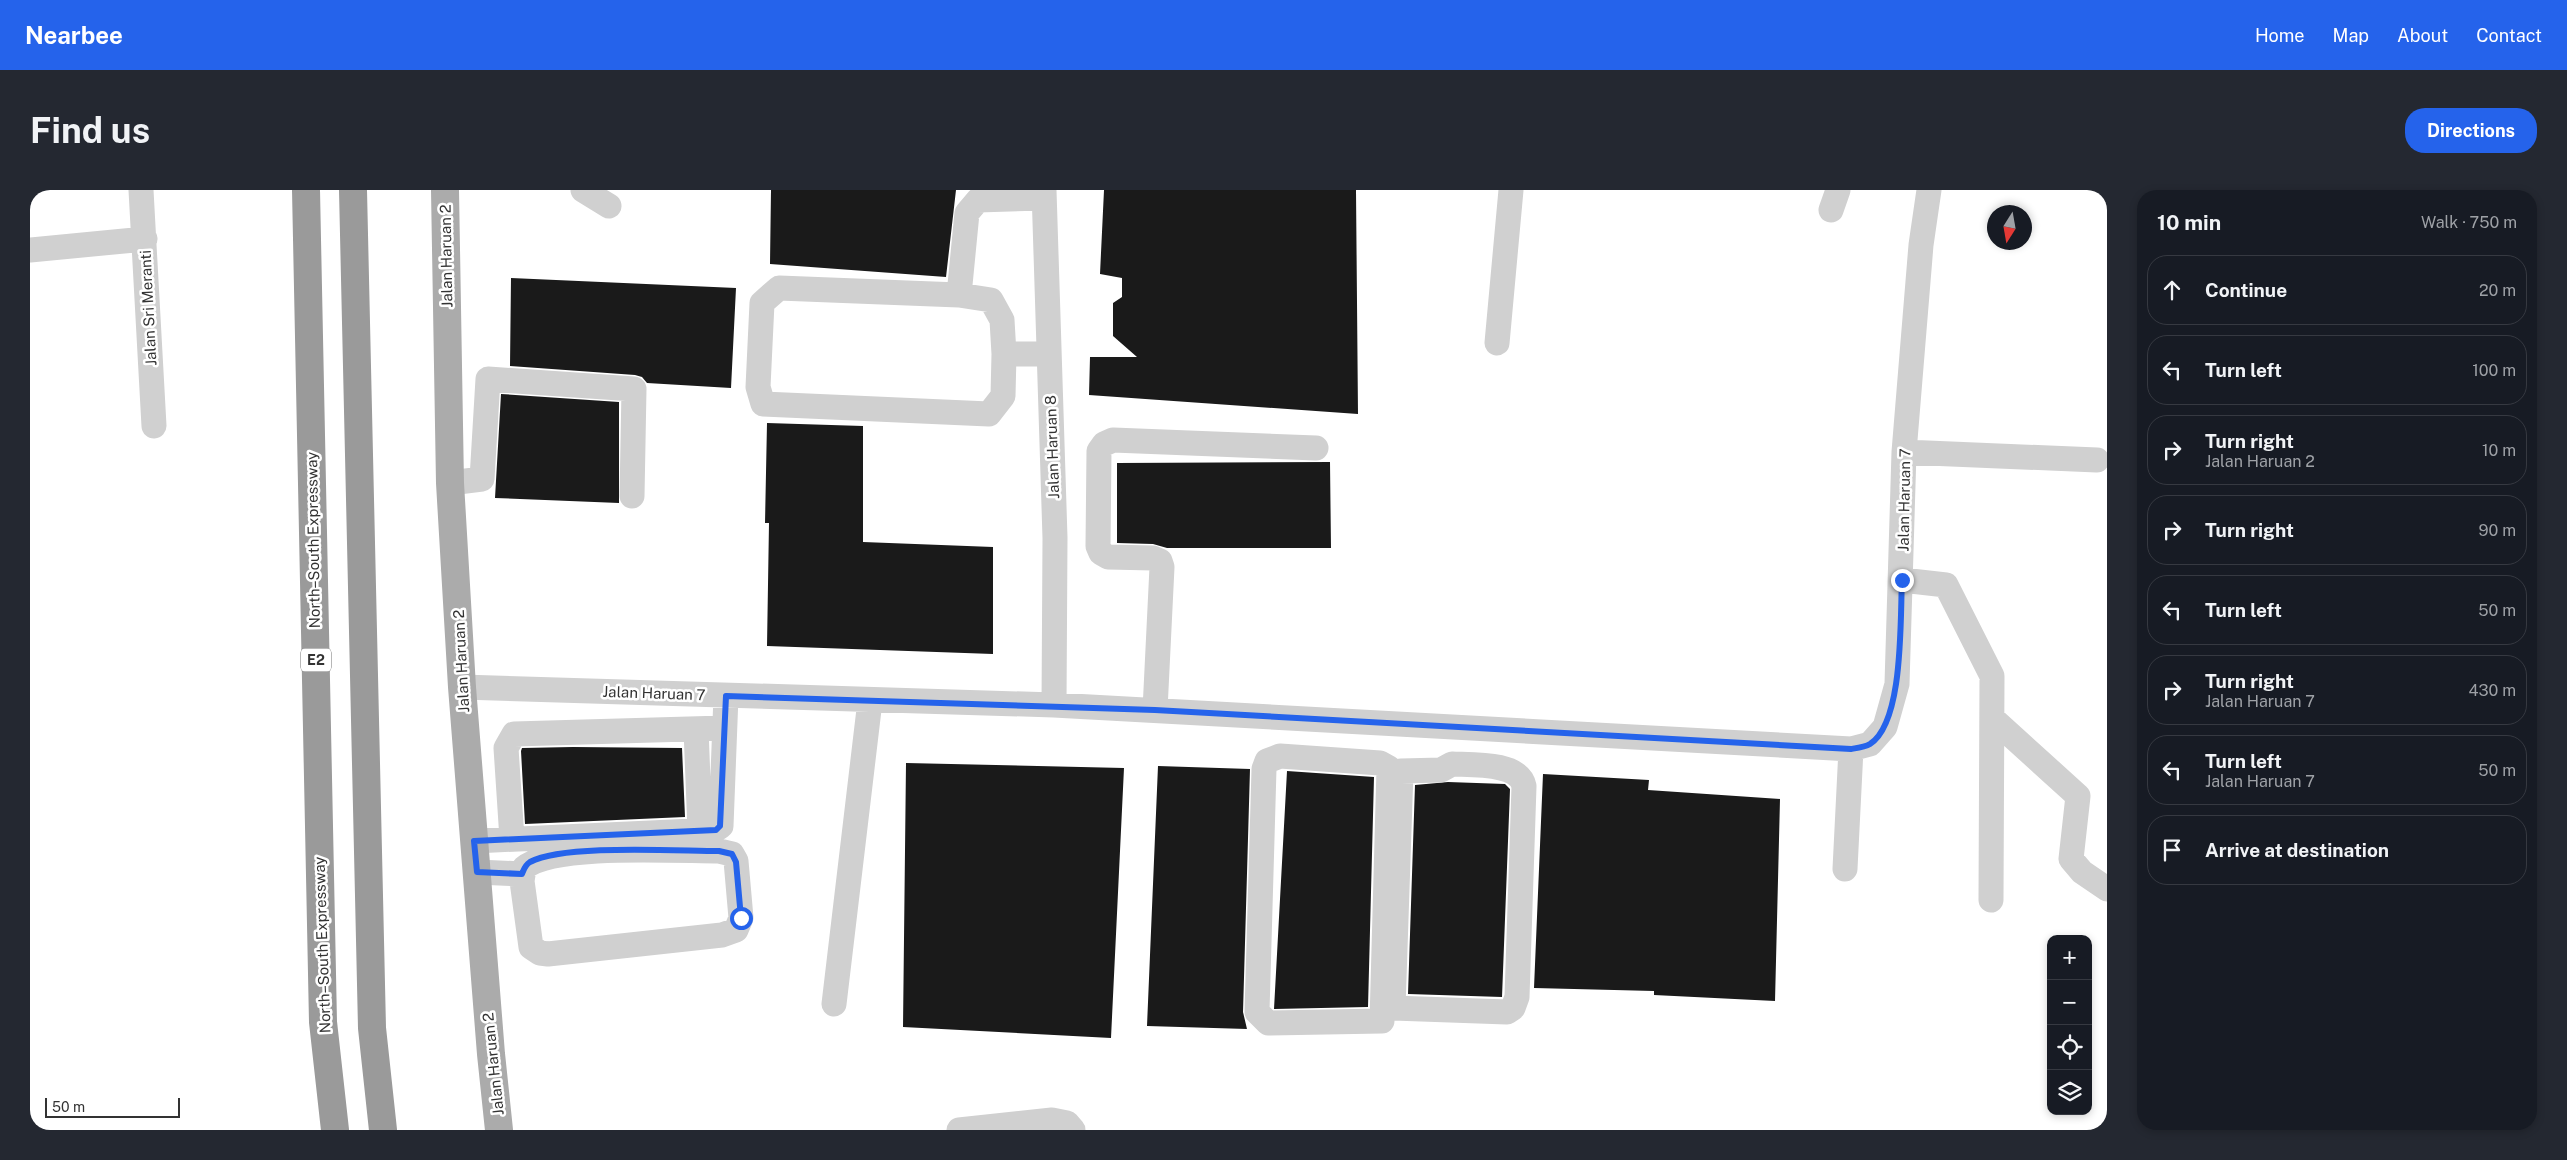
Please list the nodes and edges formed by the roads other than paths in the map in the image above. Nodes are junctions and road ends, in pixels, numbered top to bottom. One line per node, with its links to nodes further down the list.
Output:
1 (141, 190): 10 (street, Jalan Sri Meranti)
2 (306, 190): 45 (highway, North–South Expressway / E2)
3 (353, 190): 46 (highway)
4 (445, 190): 20 (main road, Jalan Haruan 2)
5 (583, 190): 9 (street)
6 (1511, 190): 13 (street)
7 (1929, 190): 18 (street, Jalan Haruan 7)
8 (1044, 194): 12 (street); 15 (street, Jalan Haruan 8)
9 (609, 206)
10 (145, 239): 11 (street); 16 (street, Jalan Sri Meranti)
11 (30, 250)
12 (959, 295): 14 (street); 14 (street)
13 (1497, 343)
14 (1004, 354): 15 (street)
15 (1049, 354): 26 (street, Jalan Haruan 8)
16 (154, 426)
17 (1316, 448): 27 (street)
18 (1904, 452): 19 (street); 22 (street, Jalan Haruan 7)
19 (2097, 460)
20 (450, 483): 21 (street); 23 (main road, Jalan Haruan 2)
21 (632, 496)
22 (1902, 580): 28 (street); 33 (street, Jalan Haruan 7)
23 (462, 687): 24 (street, Jalan Haruan 7); 38 (main road, Jalan Haruan 2)
24 (726, 696): 25 (street, Jalan Haruan 7); 30 (street)
25 (870, 701): 26 (street, Jalan Haruan 7); 44 (street)
26 (1054, 705): 27 (street, Jalan Haruan 7)
27 (1155, 710): 29 (street, Jalan Haruan 7)
28 (1992, 718): 42 (street); 43 (street)
29 (1365, 722): 31 (street, Jalan Haruan 7); 34 (street)
30 (724, 728): 32 (street); 36 (street)
31 (1484, 728): 33 (street, Jalan Haruan 7); 35 (street)
32 (696, 729): 36 (street); 37 (street)
33 (1851, 749): 39 (street)
34 (1359, 762): 34 (street)
35 (1482, 766): 35 (street)
36 (700, 831): 37 (street)
37 (512, 839): 38 (street)
38 (474, 841): 40 (main road, Jalan Haruan 2)
39 (1845, 869)
40 (477, 872): 41 (street); 47 (main road, Jalan Haruan 2)
41 (522, 874): 41 (street)
42 (2107, 889)
43 (1991, 900)
44 (834, 1004)
45 (335, 1130)
46 (383, 1130)
47 (499, 1130)
48 (959, 1130): 49 (street)
49 (1073, 1130)

